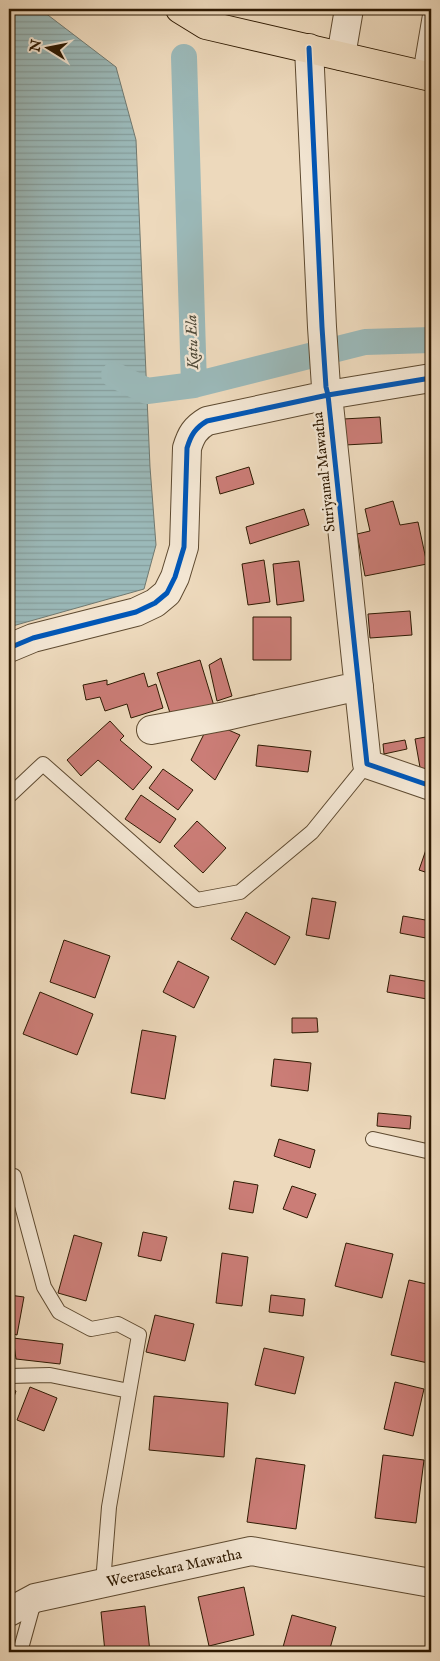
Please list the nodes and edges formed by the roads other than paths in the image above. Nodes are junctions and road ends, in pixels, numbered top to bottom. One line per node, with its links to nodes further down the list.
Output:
1 (180, 9): 4 (main road)
2 (349, 9): 5 (street)
3 (431, 9): 6 (lane)
4 (309, 48): 5 (main road); 8 (street, Suriyamal Mawatha)
5 (341, 56): 6 (main road)
6 (426, 75)
7 (431, 378): 8 (street)
8 (327, 391): 9 (street); 10 (street, Suriyamal Mawatha)
9 (9, 648)
10 (359, 686): 11 (street); 12 (street, Suriyamal Mawatha)
11 (151, 730)
12 (367, 764): 13 (street); 14 (lane)
13 (431, 786)
14 (9, 796)
15 (373, 1139): 16 (lane)
16 (431, 1152)
17 (14, 1176): 19 (lane)
18 (9, 1376): 19 (lane)
19 (129, 1391): 20 (lane)
20 (103, 1583): 21 (street, Weerasekara Mawatha); 22 (street, Weerasekara Mawatha)
21 (431, 1583)
22 (35, 1598): 23 (street, Weerasekara Mawatha); 24 (lane)
23 (9, 1612)
24 (20, 1652)

